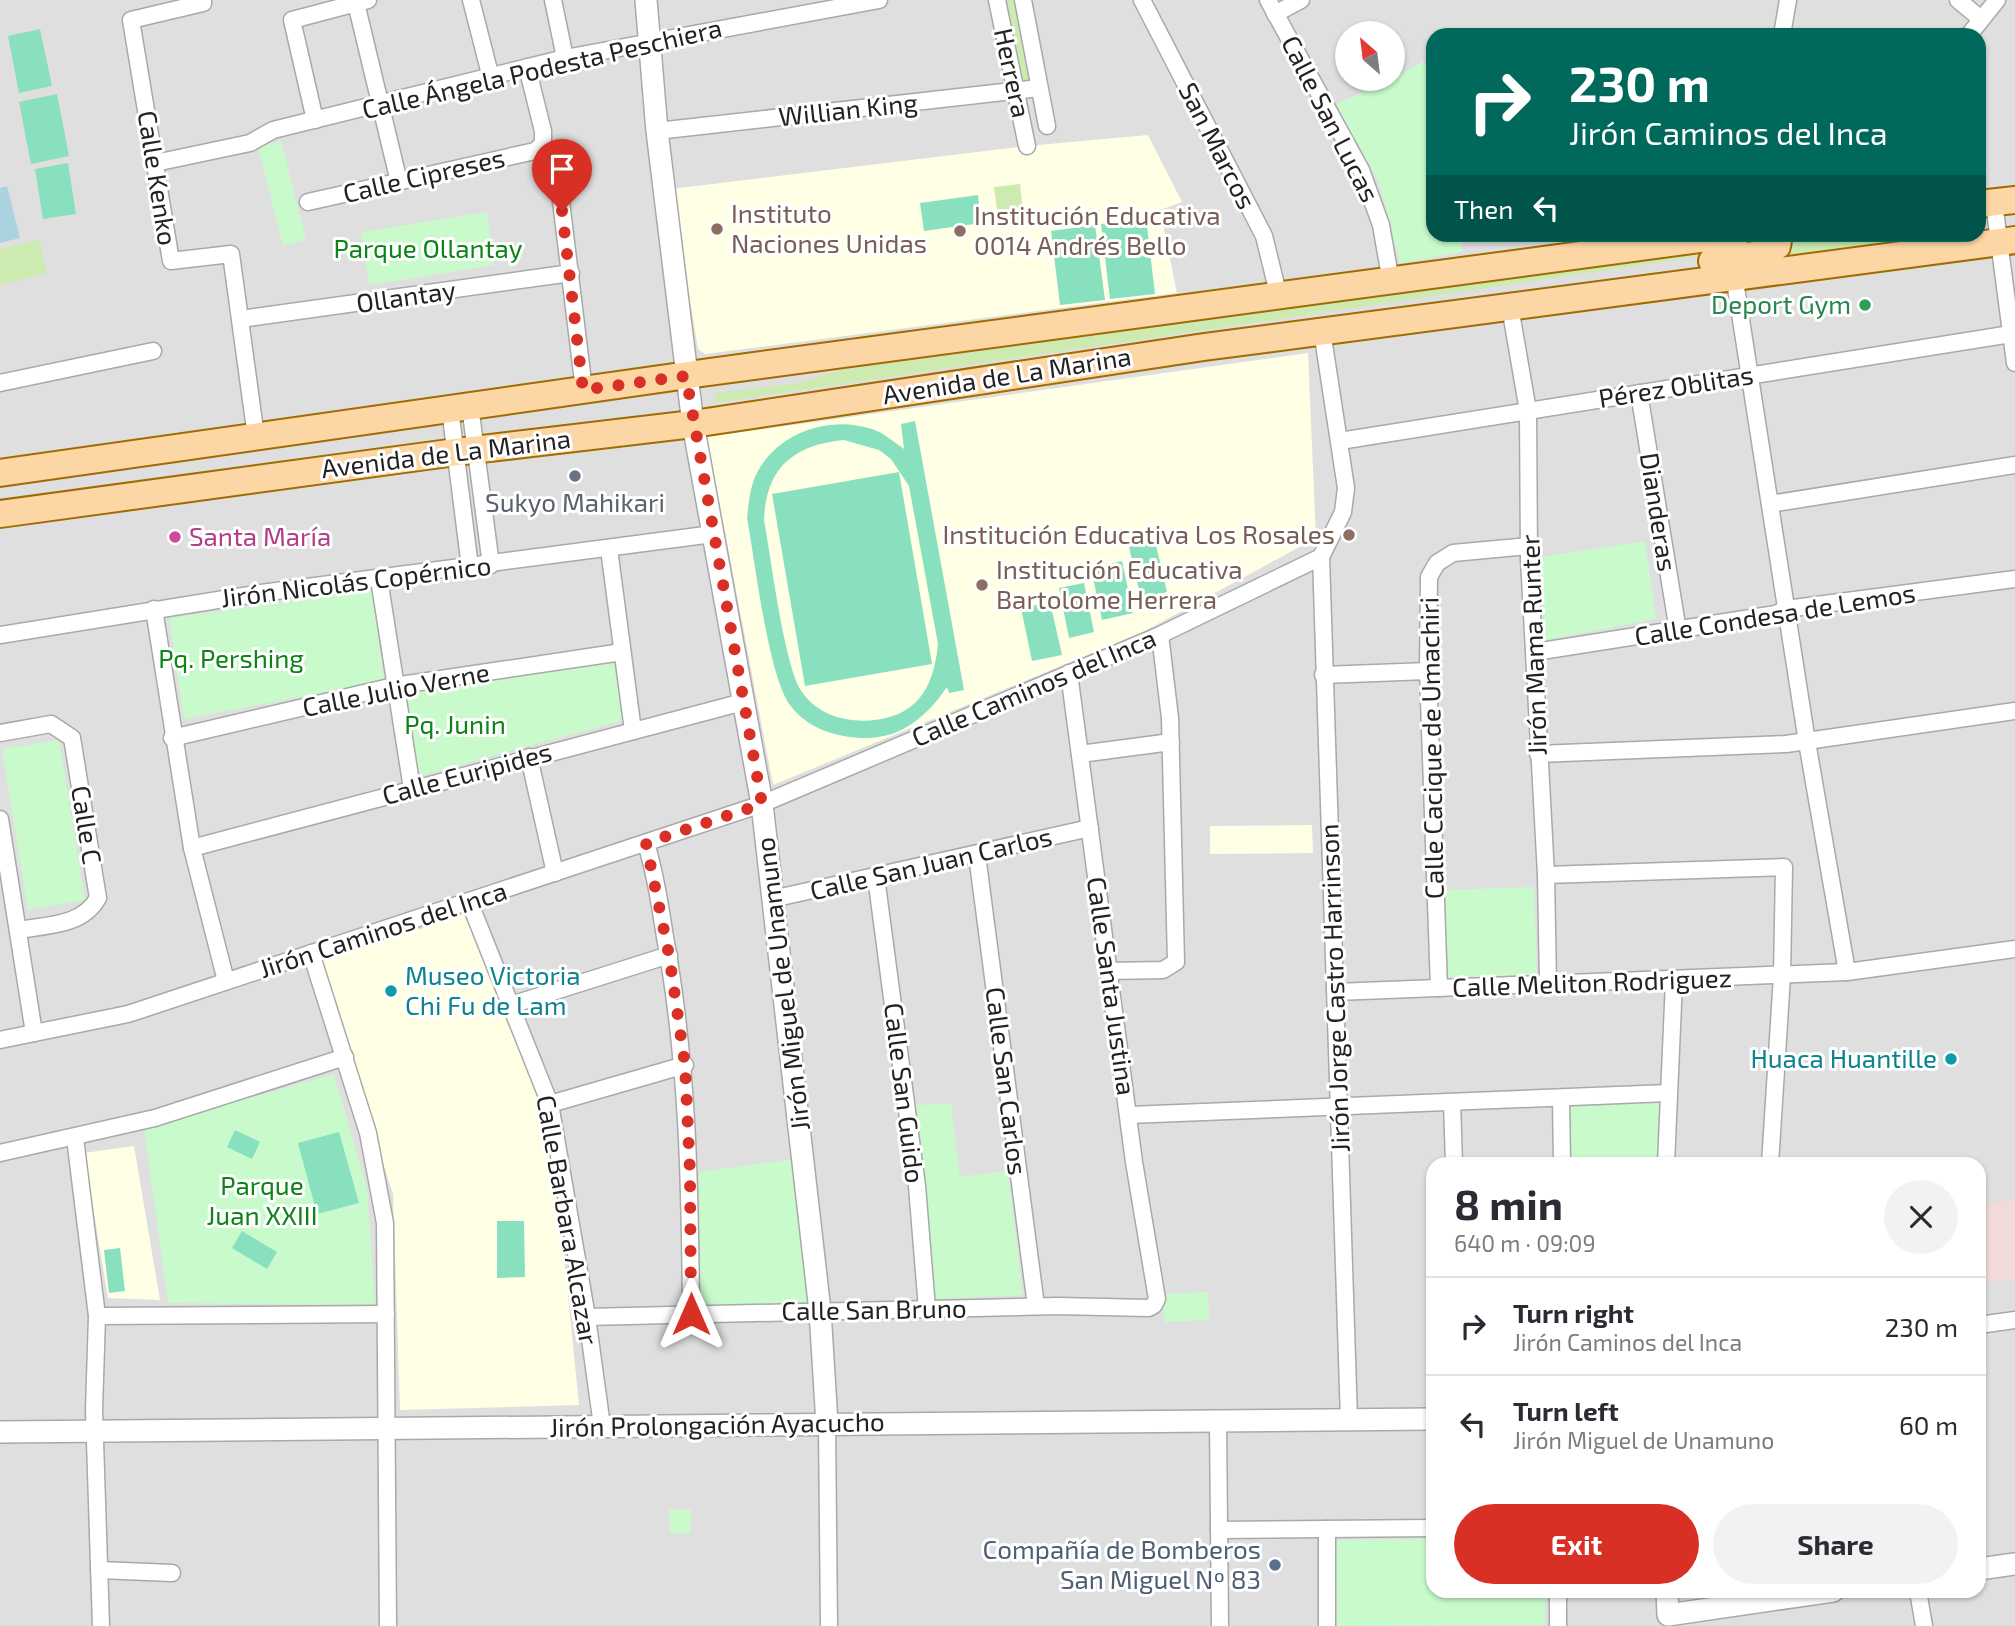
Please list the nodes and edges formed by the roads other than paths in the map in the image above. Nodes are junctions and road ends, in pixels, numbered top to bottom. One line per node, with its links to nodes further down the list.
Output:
1 (471, 0): 21 (street)
2 (553, 0): 19 (street)
3 (646, 0): 18 (street, Jirón Miguel de Unamuno)
4 (879, 0): 18 (street, Calle Ángela Podesta Peschiera)
5 (997, 0): 23 (street, Herrera)
6 (1023, 0): 22 (street, Herrera)
7 (1142, 0): 44 (street, San Marcos)
8 (1301, 0): 14 (street)
9 (1788, 0): 16 (street)
10 (1958, 0): 15 (street)
11 (1997, 0): 15 (street)
12 (203, 1): 29 (street, Calle Kenko)
13 (362, 1): 24 (street); 25 (street)
14 (1271, 7): 42 (street, Calle San Lucas)
15 (1982, 19): 17 (street)
16 (1783, 28)
17 (1975, 28)
18 (649, 41): 19 (street, Calle Ángela Podesta Peschiera); 27 (street, Jirón Miguel de Unamuno)
19 (565, 58): 20 (street, Calle Ángela Podesta Peschiera)
20 (527, 67): 21 (street, Calle Ángela Podesta Peschiera); 30 (street, Calle Cipreses)
21 (491, 78): 24 (street, Calle Ángela Podesta Peschiera)
22 (1039, 88): 23 (street, Willian King); 26 (street, Herrera)
23 (1015, 91): 27 (street, Willian King); 28 (street, Herrera)
24 (380, 104): 25 (street, Calle Ángela Podesta Peschiera); 30 (street)
25 (315, 120): 29 (street, Calle Ángela Podesta Peschiera)
26 (1047, 126)
27 (657, 131): 52 (street, Jirón Miguel de Unamuno)
28 (1027, 146)
29 (155, 163): 46 (street, Calle Kenko)
30 (399, 182): 32 (street, Calle Cipreses)
31 (560, 193): 40 (street)
32 (308, 202)
33 (1996, 202): 35 (street)
34 (1986, 241): 35 (main road, Avenida de La Marina)
35 (2007, 241): 48 (street)
36 (1679, 242): 42 (main road, Avenida de La Marina)
37 (1778, 242): 43 (main road)
38 (1964, 242): 39 (main road, Avenida de La Marina)
39 (1920, 243): 41 (main road, Avenida de La Marina)
40 (571, 273): 46 (street, Ollantay); 54 (street)
41 (1734, 275): 43 (main road, Avenida de La Marina); 51 (street)
42 (1391, 282): 44 (main road, Avenida de La Marina)
43 (1591, 296): 45 (main road, Avenida de La Marina)
44 (1279, 297): 52 (main road, Avenida de La Marina)
45 (1510, 307): 47 (main road, Avenida de La Marina); 57 (street, Jirón Mama Runter)
46 (241, 319): 59 (street, Calle Kenko)
47 (1322, 331): 58 (main road, Avenida de La Marina); 60 (street)
48 (2011, 334): 50 (street); 51 (street, Pérez Oblitas)
49 (153, 351): 53 (street)
50 (2015, 363)
51 (1750, 374): 55 (street, Pérez Oblitas); 64 (street)
52 (686, 376): 54 (main road, Avenida de La Marina); 58 (street, Jirón Miguel de Unamuno)
53 (0, 383)
54 (583, 390): 56 (main road, Avenida de La Marina)
55 (1639, 393): 57 (street, Pérez Oblitas); 76 (street, Dianderas)
56 (460, 408): 59 (main road, Avenida de La Marina); 61 (street)
57 (1528, 411): 60 (street, Pérez Oblitas); 67 (street, Jirón Mama Runter)
58 (693, 424): 61 (main road, Avenida de La Marina); 66 (street, Jirón Miguel de Unamuno)
59 (256, 436): 63 (main road, Avenida de La Marina)
60 (1340, 441): 69 (street)
61 (466, 450): 65 (main road, Avenida de La Marina); 70 (street); 71 (street)
62 (2015, 465): 64 (street)
63 (0, 473)
64 (1770, 504): 75 (street)
65 (0, 514)
66 (713, 534): 68 (street, Jirón Nicolás Copérnico); 85 (street, Jirón Miguel de Unamuno)
67 (1529, 545): 80 (street, Jirón Mama Runter); 81 (street, Calle Cacique de Umachiri)
68 (609, 550): 70 (street, Jirón Nicolás Copérnico); 79 (street)
69 (1321, 556): 78 (street, Calle Caminos del Inca); 83 (street, Jirón Jorge Castro Harrinson)
70 (491, 565): 71 (street, Jirón Nicolás Copérnico)
71 (470, 567): 72 (street, Jirón Nicolás Copérnico)
72 (379, 579): 74 (street, Jirón Nicolás Copérnico); 84 (street)
73 (2015, 579): 75 (street, Calle Condesa de Lemos)
74 (154, 609): 77 (street, Jirón Nicolás Copérnico); 89 (street)
75 (1786, 609): 76 (street, Calle Condesa de Lemos); 91 (street)
76 (1678, 631): 80 (street, Calle Condesa de Lemos)
77 (0, 635)
78 (1160, 635): 82 (street, Calle Caminos del Inca); 90 (street)
79 (622, 652): 84 (street, Calle Julio Verne); 87 (street)
80 (1535, 652): 93 (street, Jirón Mama Runter)
81 (1428, 671): 83 (street); 117 (street, Calle Cacique de Umachiri)
82 (1069, 673): 92 (street, Calle Santa Justina); 96 (street, Calle Caminos del Inca)
83 (1323, 675): 118 (street, Jirón Jorge Castro Harrinson)
84 (394, 686): 89 (street, Calle Julio Verne); 95 (street)
85 (743, 702): 87 (street, Calle Euripides); 96 (street, Jirón Miguel de Unamuno)
86 (2015, 711): 91 (street)
87 (633, 731): 94 (street, Calle Euripides)
88 (0, 733): 107 (street, Calle C)
89 (172, 738): 100 (street)
90 (1171, 742): 92 (street); 111 (street)
91 (1807, 742): 93 (street); 112 (street)
92 (1080, 754): 98 (street, Calle Santa Justina)
93 (1538, 754): 103 (street, Jirón Mama Runter)
94 (529, 757): 95 (street, Calle Euripides); 102 (street)
95 (412, 789): 100 (street, Calle Euripides)
96 (762, 804): 99 (street, Jirón Caminos del Inca); 105 (street, Jirón Miguel de Unamuno)
97 (1, 827): 107 (street)
98 (1090, 828): 101 (street, Calle San Juan Carlos); 111 (street, Calle Santa Justina)
99 (646, 843): 102 (street, Jirón Caminos del Inca); 110 (street)
100 (192, 848): 114 (street)
101 (977, 855): 104 (street, Calle San Juan Carlos); 137 (street, Calle San Carlos)
102 (555, 873): 106 (street, Jirón Caminos del Inca)
103 (1546, 875): 113 (street); 116 (street, Jirón Mama Runter)
104 (876, 877): 105 (street, Calle San Juan Carlos); 138 (street, Calle San Guido)
105 (772, 899): 139 (street, Jirón Miguel de Unamuno)
106 (469, 901): 109 (street, Jirón Caminos del Inca); 119 (street, Calle Barbara Alcazar)
107 (18, 930): 120 (street)
108 (2015, 949): 112 (street, Calle Meliton Rodriguez)
109 (311, 954): 114 (street, Jirón Caminos del Inca); 122 (street)
110 (669, 955): 119 (street); 123 (street)
111 (1110, 971): 129 (street, Calle Santa Justina)
112 (1847, 972): 113 (street, Calle Meliton Rodriguez)
113 (1782, 976): 115 (street, Calle Meliton Rodriguez); 135 (street)
114 (226, 981): 120 (street, Jirón Caminos del Inca)
115 (1674, 981): 116 (street, Calle Meliton Rodriguez); 124 (street)
116 (1548, 984): 117 (street, Calle Meliton Rodriguez)
117 (1439, 988): 118 (street, Calle Meliton Rodriguez)
118 (1336, 992): 128 (street, Jirón Jorge Castro Harrinson)
119 (511, 1005): 127 (street, Calle Barbara Alcazar)
120 (34, 1033): 121 (street, Jirón Caminos del Inca)
121 (0, 1040)
122 (345, 1056): 130 (street); 140 (street)
123 (685, 1065): 127 (street); 141 (street)
124 (1668, 1093): 125 (street); 134 (street)
125 (1561, 1098): 126 (street); 133 (street)
126 (1452, 1102): 128 (street); 132 (street)
127 (551, 1104): 143 (street, Calle Barbara Alcazar)
128 (1340, 1107): 129 (street); 147 (street, Jirón Jorge Castro Harrinson)
129 (1129, 1115): 136 (street, Calle Santa Justina)
130 (75, 1138): 131 (street); 142 (street)
131 (0, 1153)
132 (1454, 1157)
133 (1562, 1157)
134 (1666, 1157)
135 (1770, 1157)
136 (1157, 1299): 137 (street, Calle San Bruno)
137 (1036, 1306): 138 (street, Calle San Bruno)
138 (927, 1309): 139 (street, Calle San Bruno)
139 (820, 1311): 141 (street, Calle San Bruno); 149 (street, Jirón Miguel de Unamuno)
140 (386, 1314): 142 (street); 151 (street)
141 (691, 1314): 143 (street, Calle San Bruno)
142 (97, 1316): 152 (street)
143 (587, 1317): 150 (street, Calle Barbara Alcazar)
144 (2015, 1320): 145 (street)
145 (1986, 1324)
146 (1426, 1419): 147 (street, Jirón Prolongación Ayacucho)
147 (1349, 1420): 148 (street, Jirón Prolongación Ayacucho)
148 (1219, 1421): 149 (street, Jirón Prolongación Ayacucho); 155 (street)
149 (827, 1424): 150 (street, Jirón Prolongación Ayacucho); 168 (street)
150 (602, 1426): 151 (street, Jirón Prolongación Ayacucho)
151 (387, 1429): 152 (street, Jirón Prolongación Ayacucho); 167 (street)
152 (95, 1430): 153 (street, Jirón Prolongación Ayacucho); 159 (street)
153 (0, 1432)
154 (1426, 1528): 156 (street)
155 (1219, 1530): 156 (street); 169 (street)
156 (1327, 1530): 170 (street)
157 (2015, 1564): 158 (street)
158 (1986, 1568)
159 (99, 1570): 160 (street); 166 (street)
160 (172, 1573)
161 (1558, 1598): 171 (street)
162 (1667, 1598): 165 (street)
163 (1793, 1598): 165 (street)
164 (1919, 1598): 172 (street)
165 (1668, 1620)
166 (101, 1626)
167 (388, 1626)
168 (829, 1626)
169 (1220, 1626)
170 (1328, 1626)
171 (1558, 1626)
172 (1924, 1626)

